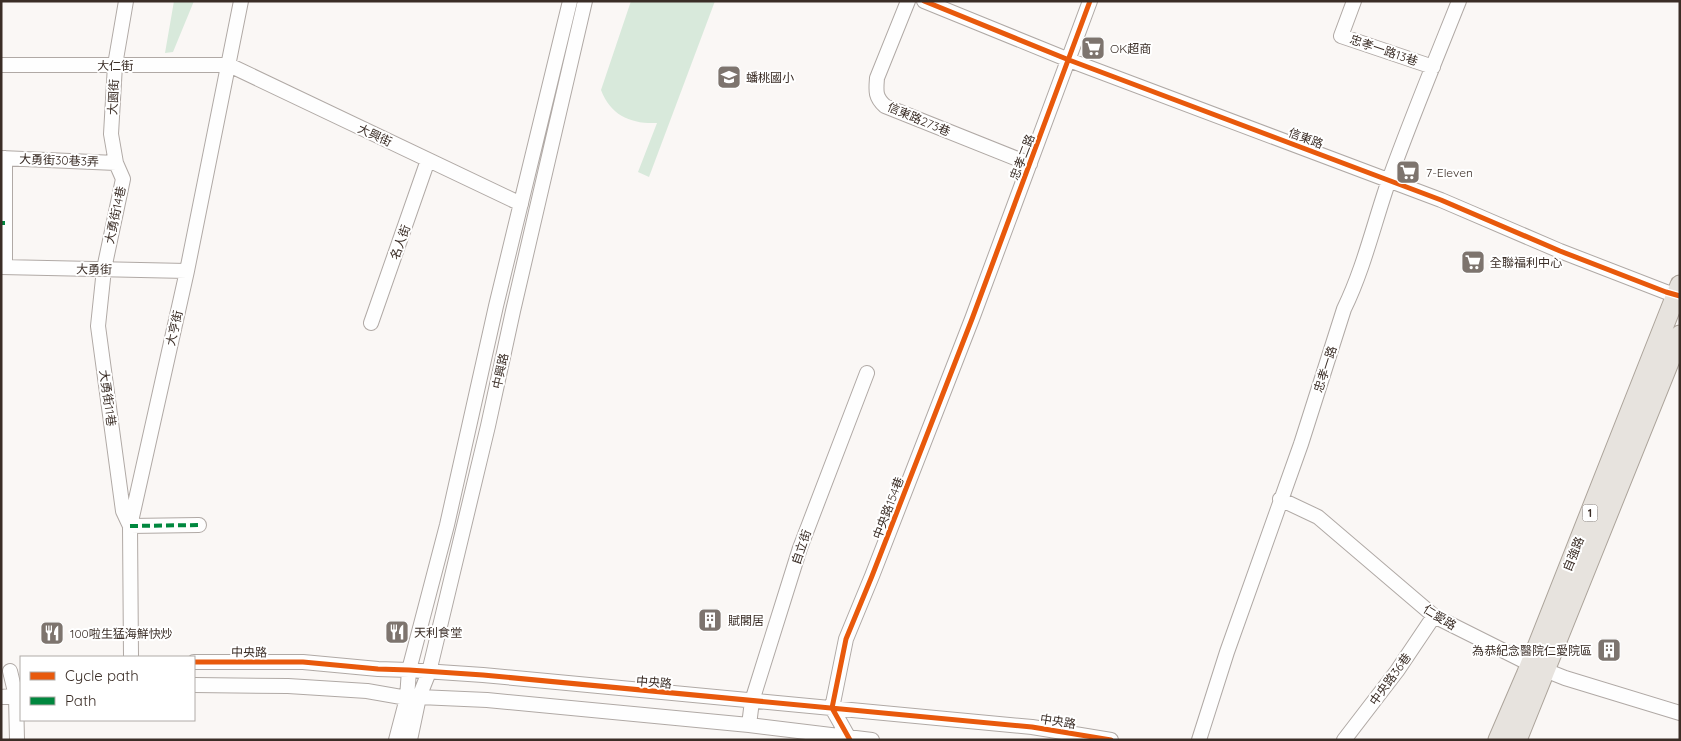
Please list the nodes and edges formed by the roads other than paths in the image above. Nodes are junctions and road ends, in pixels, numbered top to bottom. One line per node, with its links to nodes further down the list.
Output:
1 (126, 1): 12 (street, 大園街)
2 (241, 1): 13 (street, 大亨街)
3 (570, 1): 20 (street, 中興路)
4 (585, 1): 34 (street, 中興路)
5 (908, 1): 18 (street, 信東路273巷)
6 (924, 1): 10 (street, 信東路)
7 (1090, 1): 10 (street, 忠孝二路)
8 (1354, 1): 14 (street, 忠孝一路13巷)
9 (1459, 1): 14 (street, 忠孝一路)
10 (1069, 60): 18 (street, 忠孝二路); 19 (street, 信東路)
11 (1, 65): 12 (street, 大仁街)
12 (115, 65): 13 (street, 大仁街); 17 (street, 大園街)
13 (229, 65): 16 (street, 大興街); 24 (street, 大亨街)
14 (1433, 67): 19 (street, 忠孝一路)
15 (3, 158): 17 (street, 大勇街30巷3弄); 21 (street)
16 (428, 160): 20 (street, 大興街); 27 (street, 名人街)
17 (116, 163): 23 (street, 大勇街14巷)
18 (1030, 164): 26 (street, 忠孝二路)
19 (1389, 180): 25 (street, 信東路); 30 (street, 忠孝一路)
20 (521, 204): 32 (street, 中興路)
21 (3, 223): 22 (street)
22 (3, 267): 23 (street, 大勇街)
23 (104, 269): 24 (street, 大勇街); 33 (street, 大勇街11巷)
24 (187, 271): 33 (street, 大亨街)
25 (1678, 292): 38 (main road, 自強路 / 1)
26 (972, 319): 47 (street, 中央路154巷)
27 (371, 323)
28 (1680, 335): 38 (main road, 自強路 / 1)
29 (867, 373): 46 (street, 自立街)
30 (1280, 499): 35 (street, 仁愛路); 56 (street, 忠孝一路)
31 (198, 525): 33 (street)
32 (447, 525): 34 (street); 39 (street, 中興路)
33 (130, 526): 36 (street, 大亨街)
34 (462, 529): 41 (street, 中興路)
35 (1434, 616): 38 (street, 仁愛路); 57 (street, 中央路36巷)
36 (131, 656)
37 (195, 662): 39 (street, 中央路)
38 (1538, 667): 48 (street, 仁愛路); 58 (main road, 自強路 / 1); 59 (main road, 自強路 / 1)
39 (410, 670): 41 (street, 中央路); 45 (street, 中興路)
40 (11, 671): 43 (street)
41 (429, 672): 45 (street, 中興路); 46 (street, 中央路)
42 (195, 685): 45 (street)
43 (18, 695): 44 (street); 51 (street)
44 (1, 697)
45 (413, 697): 49 (street); 52 (street, 中興路); 53 (street, 中興路)
46 (752, 701): 47 (street, 中央路); 49 (street, 自立街)
47 (832, 708): 50 (street); 55 (street, 中央路)
48 (1680, 713)
49 (749, 725): 50 (street)
50 (850, 739): 54 (street)
51 (17, 740)
52 (396, 740)
53 (410, 740)
54 (872, 740)
55 (1111, 740)
56 (1198, 740)
57 (1344, 740)
58 (1498, 740)
59 (1517, 740)

